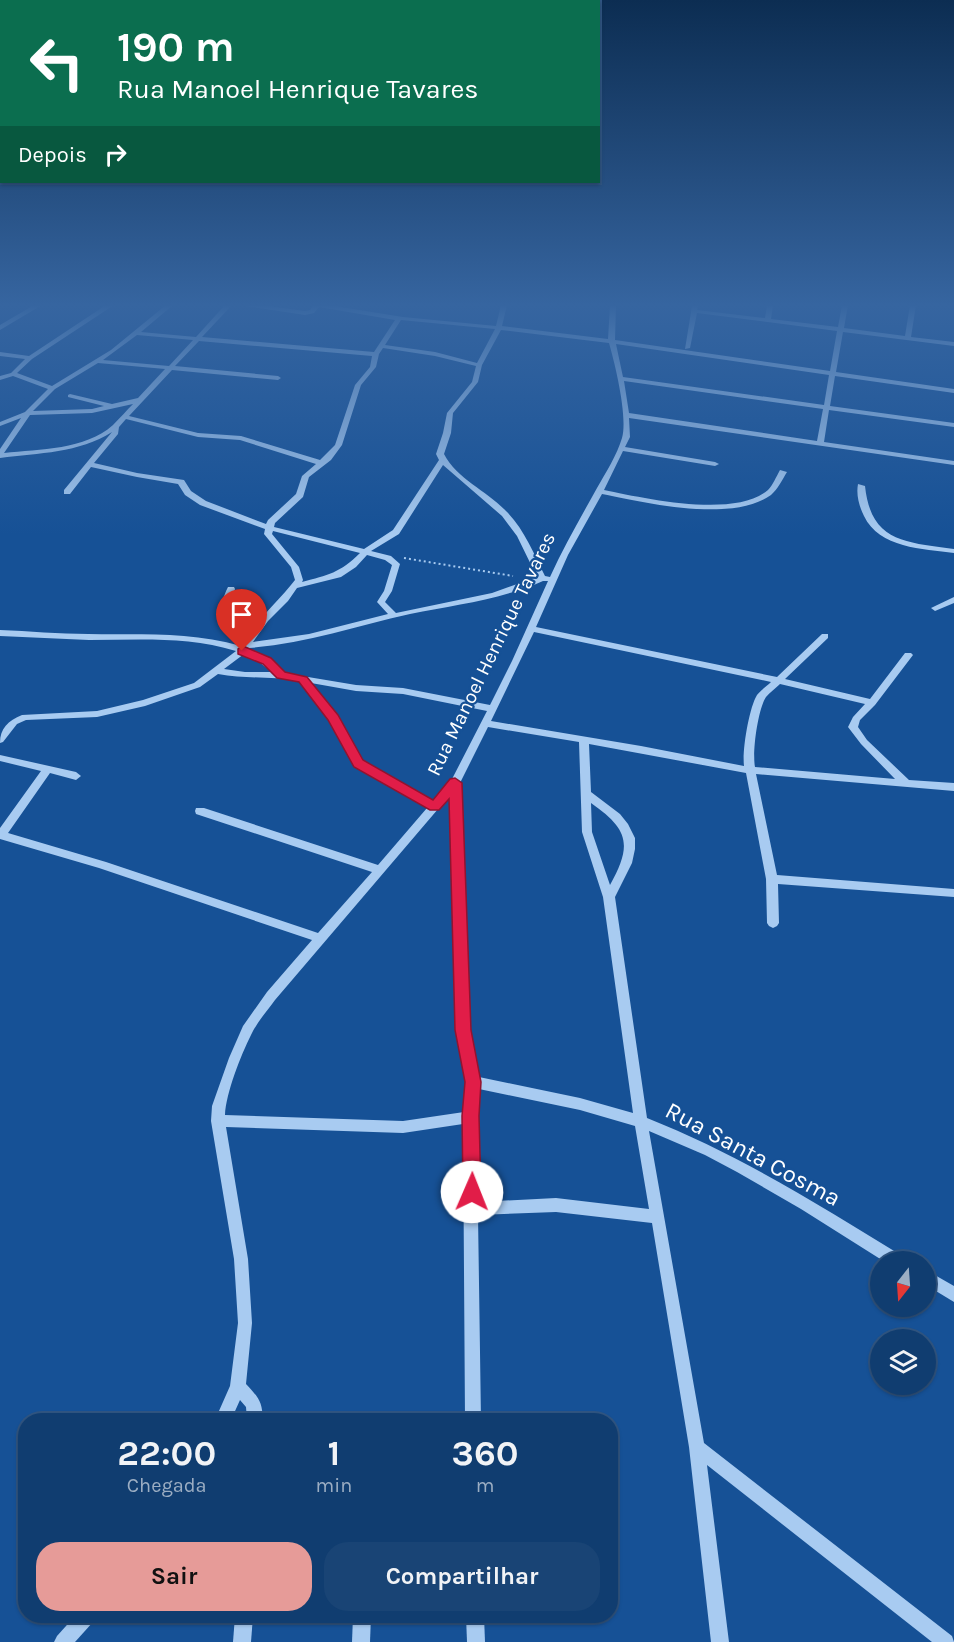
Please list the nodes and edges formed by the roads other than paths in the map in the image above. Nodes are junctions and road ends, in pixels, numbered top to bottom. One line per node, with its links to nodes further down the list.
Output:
1 (34, 382): 12 (street)
2 (62, 382): 12 (street)
3 (159, 382): 15 (street)
4 (361, 382): 28 (street)
5 (475, 382): 27 (street)
6 (621, 382): 19 (street, Rua Manoel Henrique Tavares)
7 (645, 382): 17 (street)
8 (830, 382): 17 (street)
9 (909, 382): 11 (street)
10 (954, 384): 11 (street)
11 (934, 385): 13 (street)
12 (52, 388): 18 (street)
13 (954, 391)
14 (70, 396): 16 (street)
15 (141, 400): 16 (street); 20 (street)
16 (115, 406): 18 (street)
17 (825, 408): 22 (street); 24 (street)
18 (28, 413): 21 (street); 26 (street)
19 (626, 415): 24 (street); 25 (street, Rua Manoel Henrique Tavares)
20 (125, 417): 23 (street); 28 (street)
21 (0, 424)
22 (954, 425)
23 (115, 427): 26 (street); 30 (street)
24 (820, 443): 29 (street)
25 (621, 448): 31 (street); 34 (street, Rua Manoel Henrique Tavares)
26 (0, 455)
27 (442, 461): 38 (street); 39 (street)
28 (321, 463): 36 (street)
29 (954, 463)
30 (89, 464): 35 (street); 36 (street)
31 (715, 464)
32 (783, 472): 34 (street)
33 (861, 486): 37 (street)
34 (599, 491): 40 (street, Rua Manoel Henrique Tavares)
35 (67, 492)
36 (269, 528): 38 (street); 41 (street)
37 (954, 551)
38 (367, 552): 41 (street); 45 (street)
39 (540, 579): 40 (street); 45 (street)
40 (555, 580): 46 (street, Rua Manoel Henrique Tavares)
41 (296, 585): 48 (street)
42 (231, 589): 48 (street)
43 (954, 600): 44 (street)
44 (934, 608)
45 (393, 615): 50 (street)
46 (532, 629): 55 (street); 57 (street, Rua Manoel Henrique Tavares)
47 (0, 633): 50 (street)
48 (256, 633): 50 (street)
49 (825, 636): 55 (street)
50 (245, 647): 52 (street); 53 (street)
51 (908, 655): 56 (street)
52 (219, 671): 53 (street); 59 (street)
53 (281, 675): 54 (street)
54 (303, 679): 57 (street); 69 (street)
55 (777, 680): 56 (street); 63 (street)
56 (872, 703): 66 (street)
57 (493, 709): 58 (street, Rua Manoel Henrique Tavares)
58 (486, 723): 60 (street); 65 (street, Rua Manoel Henrique Tavares)
59 (0, 740)
60 (584, 740): 63 (street); 68 (street)
61 (0, 758): 62 (street)
62 (47, 770): 64 (street); 71 (street)
63 (751, 770): 66 (street); 73 (street)
64 (76, 776)
65 (455, 783): 69 (street, Rua Manoel Henrique Tavares); 78 (street)
66 (906, 783): 67 (street)
67 (954, 787)
68 (585, 793): 75 (street); 75 (street)
69 (434, 807): 72 (street, Rua Manoel Henrique Tavares)
70 (200, 811): 72 (street)
71 (0, 835): 77 (street)
72 (380, 870): 77 (street, Rua Manoel Henrique Tavares)
73 (772, 879): 74 (street); 76 (street)
74 (954, 893)
75 (609, 897): 81 (street)
76 (773, 923)
77 (319, 938): 80 (street, Rua Manoel Henrique Tavares)
78 (473, 1082): 79 (street); 81 (street, Rua Santa Cosma)
79 (470, 1116): 80 (street); 82 (street)
80 (218, 1121): 87 (street, Rua Manoel Henrique Tavares)
81 (641, 1121): 83 (street); 84 (street, Rua Santa Cosma)
82 (471, 1209): 83 (street); 90 (street)
83 (657, 1217): 91 (street)
84 (881, 1251)
85 (936, 1283): 86 (street)
86 (954, 1294)
87 (238, 1387): 88 (street, Rua Manoel Henrique Tavares); 89 (street)
88 (226, 1413)
89 (255, 1413)
90 (473, 1413)
91 (697, 1447): 100 (street); 101 (street)
92 (81, 1623): 96 (street)
93 (243, 1623): 97 (street)
94 (362, 1623): 98 (street)
95 (475, 1623): 99 (street)
96 (63, 1642)
97 (242, 1642)
98 (361, 1642)
99 (476, 1642)
100 (720, 1642)
101 (946, 1642)

